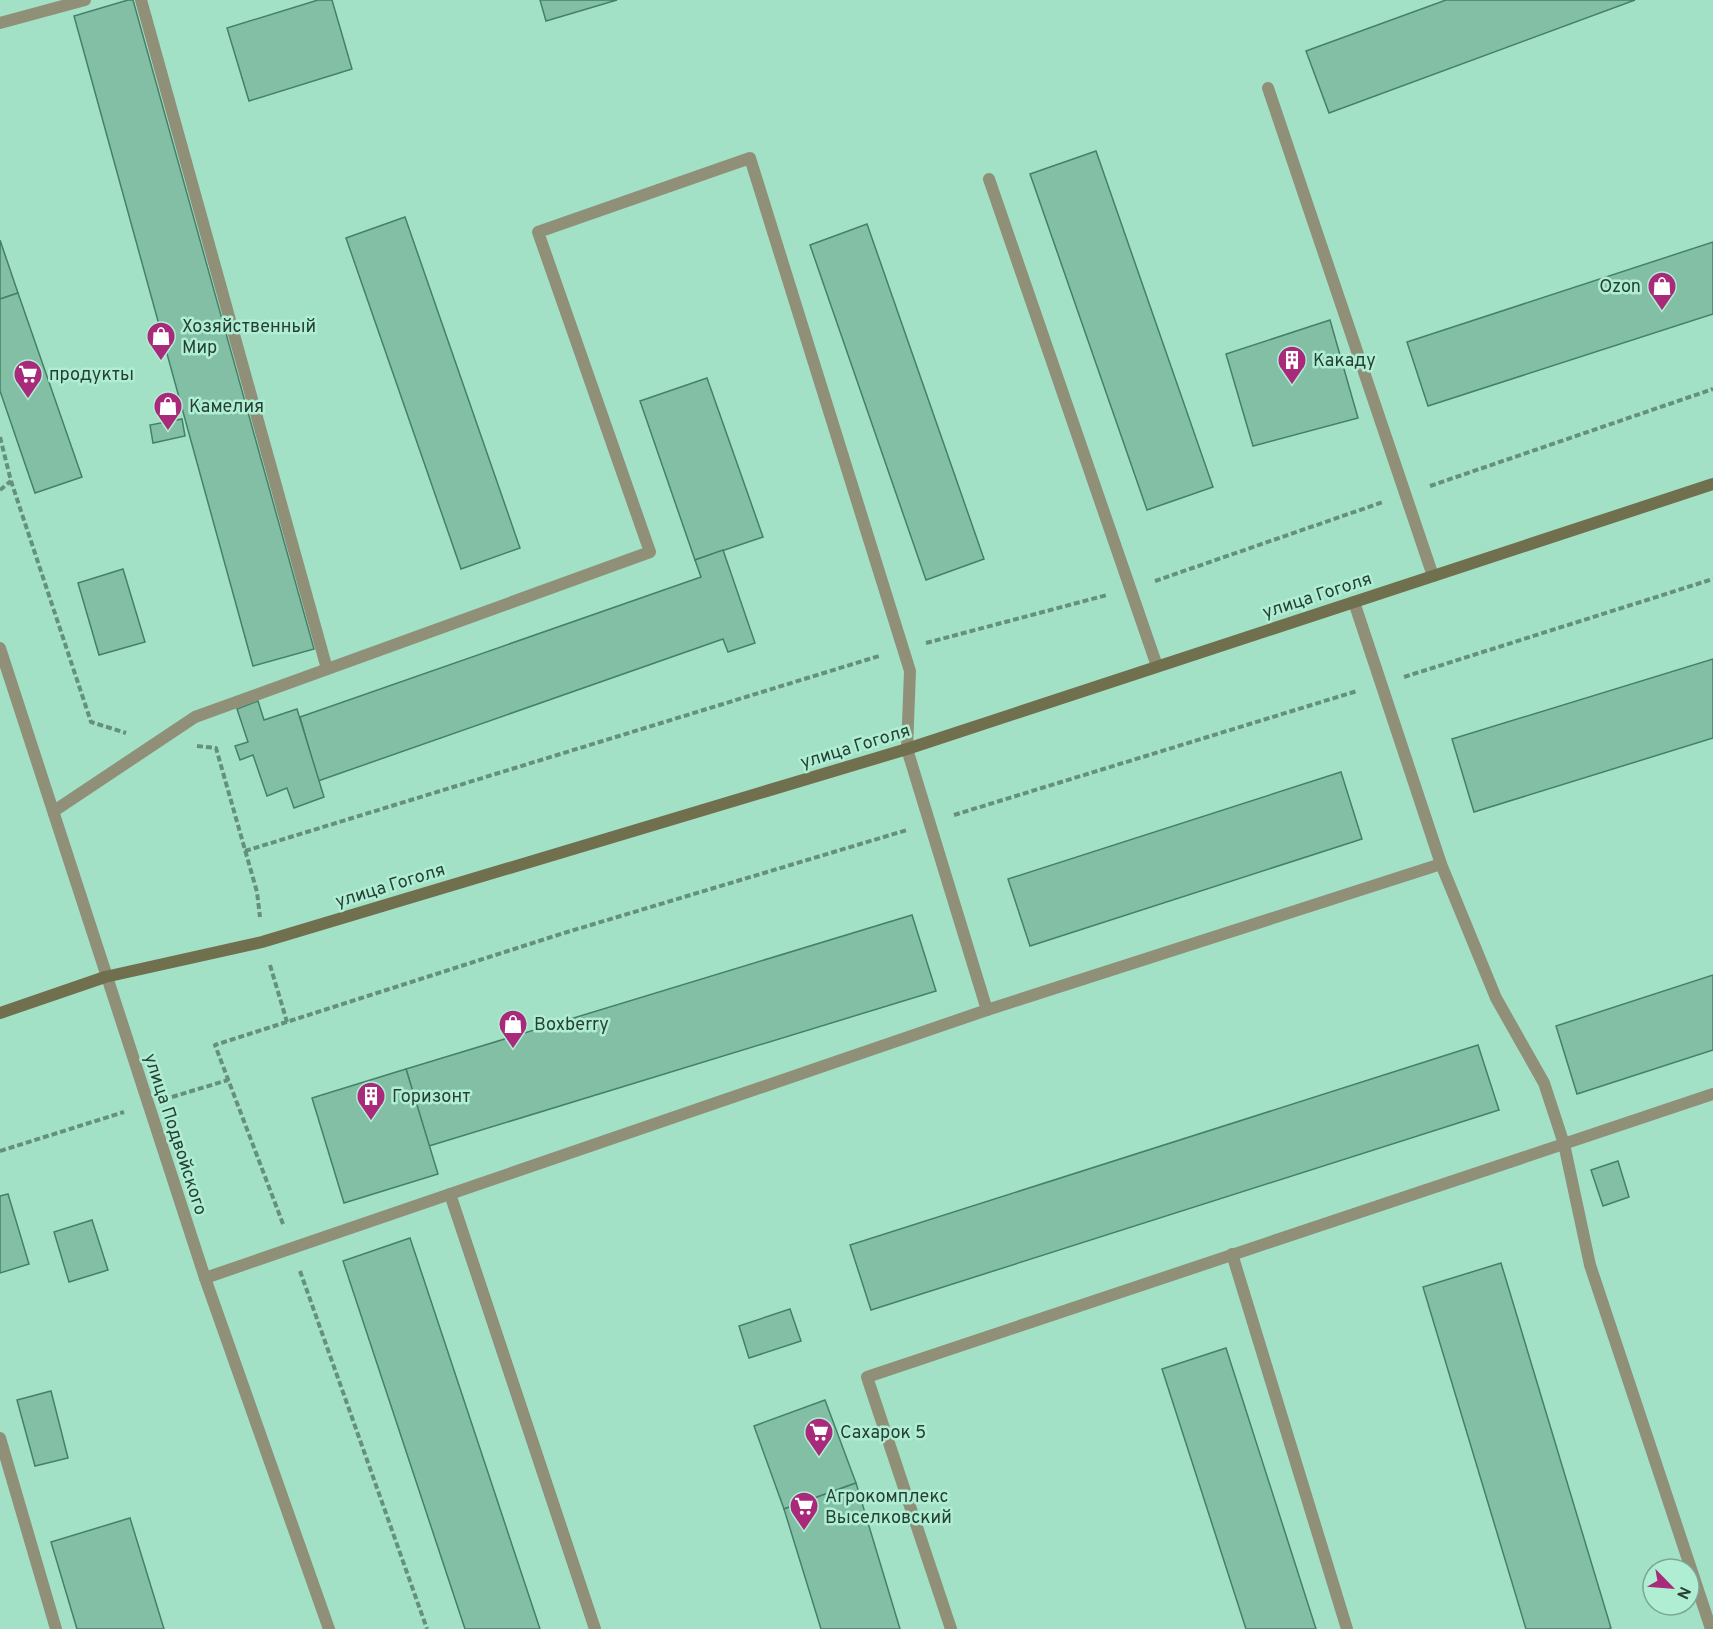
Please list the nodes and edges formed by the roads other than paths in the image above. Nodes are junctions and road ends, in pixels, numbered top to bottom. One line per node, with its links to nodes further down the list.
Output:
1 (85, 0): 3 (street)
2 (141, 0): 11 (street)
3 (0, 22)
4 (1268, 88): 7 (street)
5 (989, 179): 10 (street)
6 (1713, 484): 7 (main road, улица Гоголя)
7 (1433, 576): 8 (main road, улица Гоголя)
8 (1354, 602): 10 (main road, улица Гоголя); 14 (street)
9 (0, 648): 13 (street, улица Подвойского)
10 (1157, 666): 12 (main road, улица Гоголя)
11 (327, 669): 12 (street); 13 (street)
12 (907, 749): 15 (main road, улица Гоголя); 16 (street)
13 (54, 811): 15 (street, улица Подвойского)
14 (1441, 864): 16 (street); 19 (street)
15 (105, 976): 17 (main road, улица Гоголя); 22 (street, улица Подвойского)
16 (987, 1010): 20 (street)
17 (0, 1013)
18 (1713, 1094): 19 (street)
19 (1564, 1144): 21 (street); 29 (street)
20 (450, 1194): 22 (street); 26 (street)
21 (1232, 1254): 27 (street); 28 (street)
22 (205, 1278): 25 (street, улица Подвойского)
23 (0, 1438): 24 (street)
24 (57, 1629)
25 (329, 1629)
26 (595, 1629)
27 (951, 1629)
28 (1347, 1629)
29 (1711, 1629)

